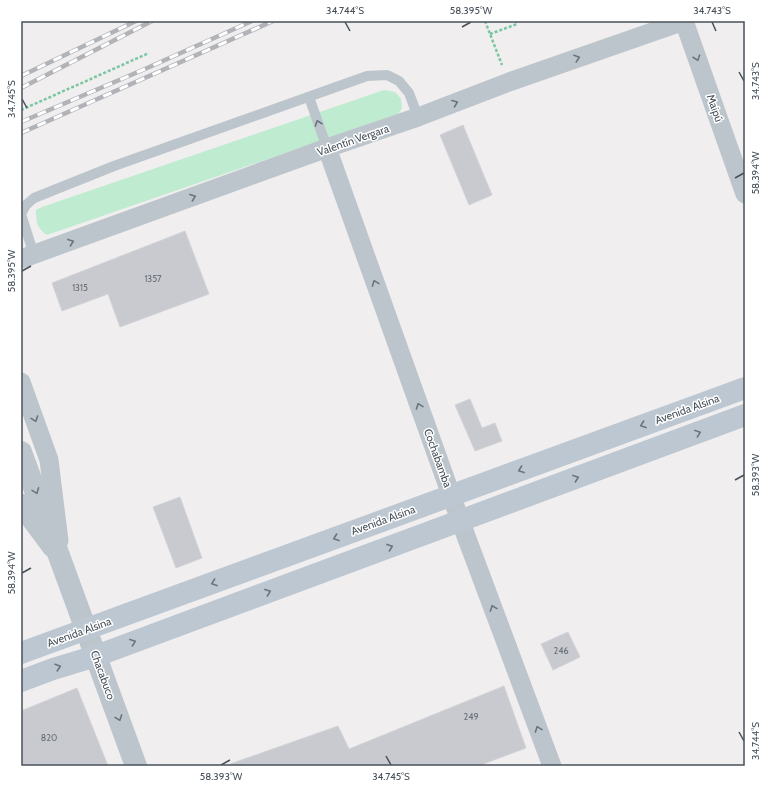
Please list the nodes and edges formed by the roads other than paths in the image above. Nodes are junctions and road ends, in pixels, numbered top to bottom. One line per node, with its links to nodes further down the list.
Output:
1 (684, 21): 3 (street, Valentín Vergara, one-way to 1); 5 (street, Maipú, one-way to 5)
2 (309, 97): 3 (lane); 4 (lane, one-way to 2); 6 (lane)
3 (418, 117): 4 (street, Valentín Vergara)
4 (327, 148): 7 (street, Valentín Vergara, one-way to 4); 12 (street, Cochabamba, one-way to 4)
5 (745, 194)
6 (21, 214): 7 (lane)
7 (28, 257)
8 (21, 382): 15 (street, Chacabuco, one-way to 15)
9 (745, 388): 12 (main road, Avenida Alsina, one-way to 12)
10 (745, 415): 14 (main road, one-way to 10)
11 (21, 452): 15 (street, Chacabuco, one-way to 15)
12 (451, 495): 14 (street, Cochabamba); 16 (main road, Avenida Alsina, one-way to 16)
13 (21, 503): 15 (street, Chacabuco)
14 (460, 520): 18 (main road, one-way to 14); 21 (street, Cochabamba, one-way to 14)
15 (62, 561): 16 (street, Chacabuco)
16 (87, 630): 17 (main road, Avenida Alsina); 18 (street, Chacabuco)
17 (21, 653)
18 (96, 656): 19 (main road, one-way to 18); 20 (street, Chacabuco, one-way to 20)
19 (21, 681)
20 (136, 766)
21 (552, 766)

